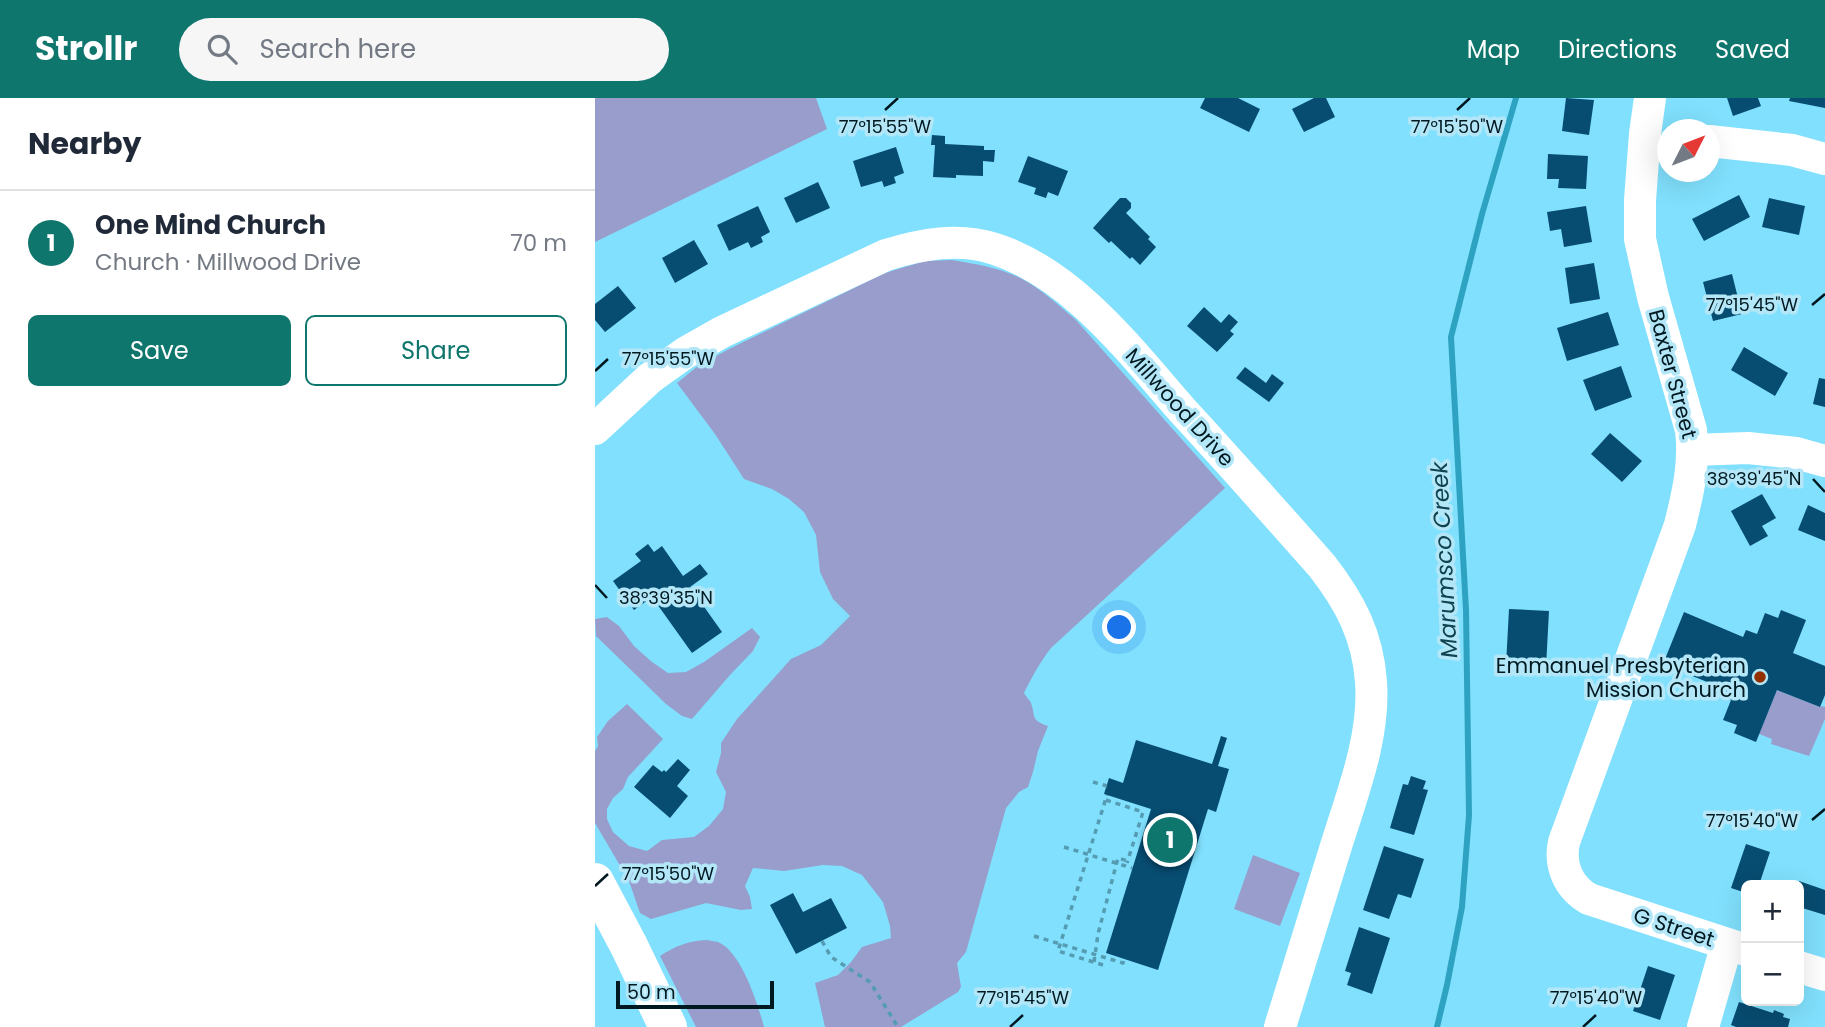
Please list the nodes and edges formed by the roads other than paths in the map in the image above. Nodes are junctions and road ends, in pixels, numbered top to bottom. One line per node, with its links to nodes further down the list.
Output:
1 (1650, 98): 2 (street, Baxter Street)
2 (1656, 135): 6 (street, Baxter Street)
3 (1720, 142): 4 (street)
4 (1825, 159)
5 (595, 429): 14 (street, Millwood Drive)
6 (1693, 450): 7 (street); 9 (street, Baxter Street)
7 (1825, 461)
8 (595, 882): 13 (main road)
9 (1602, 904): 10 (street, G Street)
10 (1737, 947): 15 (street)
11 (1804, 969): 12 (street)
12 (1825, 975)
13 (668, 1027)
14 (1280, 1027)
15 (1703, 1027)

